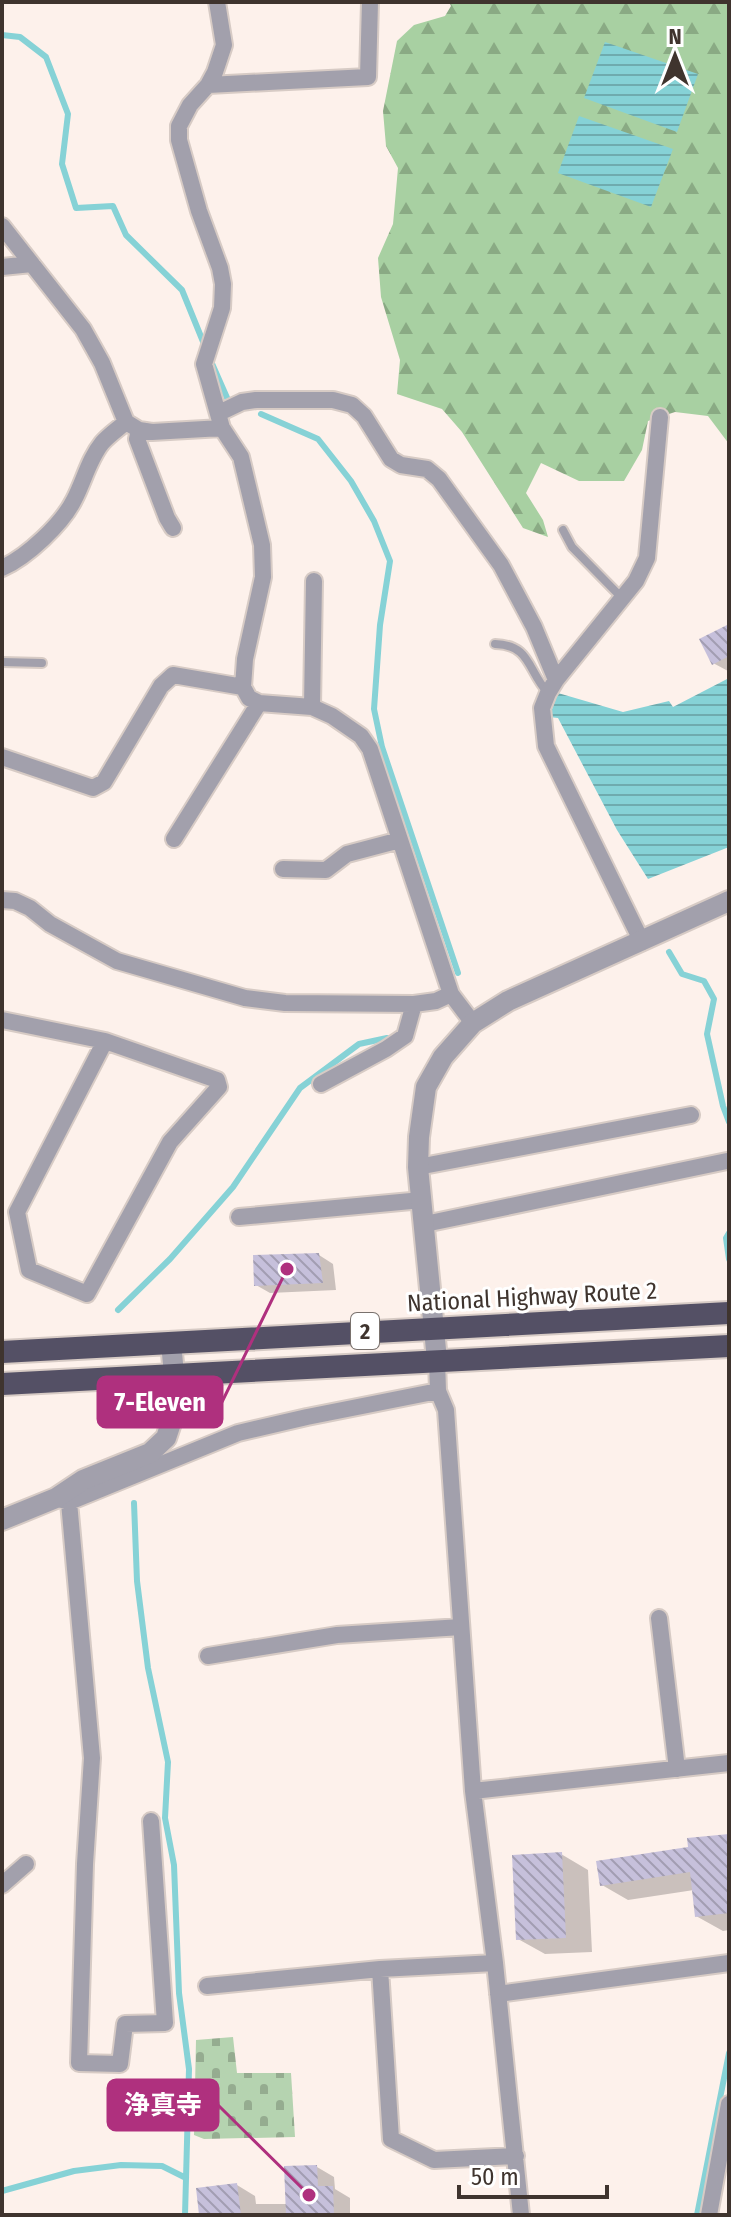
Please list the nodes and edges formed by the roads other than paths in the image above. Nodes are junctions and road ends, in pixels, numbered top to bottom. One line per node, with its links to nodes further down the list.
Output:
1 (217, 2): 3 (street)
2 (370, 2): 3 (street)
3 (208, 85): 8 (street)
4 (2, 226): 5 (street)
5 (32, 264): 6 (street); 9 (street)
6 (2, 267)
7 (660, 417): 14 (street)
8 (220, 421): 9 (street); 18 (street); 19 (street)
9 (132, 426): 10 (street); 12 (street)
10 (173, 528)
11 (563, 530): 14 (lane)
12 (2, 568)
13 (314, 581): 21 (street)
14 (622, 598): 18 (street)
15 (495, 644): 18 (lane)
16 (2, 662): 17 (lane)
17 (42, 663)
18 (552, 686): 28 (street)
19 (243, 687): 20 (street); 22 (street)
20 (259, 703): 21 (street); 23 (street)
21 (312, 707): 24 (street)
22 (2, 757)
23 (174, 839)
24 (400, 840): 25 (street); 29 (street)
25 (283, 869)
26 (2, 900): 30 (street)
27 (729, 901): 28 (street)
28 (642, 942): 32 (street)
29 (451, 994): 30 (street); 32 (street)
30 (414, 1004): 34 (street)
31 (2, 1020): 33 (street)
32 (473, 1023): 37 (street)
33 (105, 1041): 33 (street)
34 (321, 1084)
35 (691, 1115): 37 (street)
36 (727, 1161): 40 (street)
37 (418, 1167): 38 (street)
38 (422, 1200): 39 (street); 40 (street)
39 (239, 1217)
40 (425, 1224): 42 (street)
41 (729, 1313): 42 (highway, National Highway Route 2 / 2)
42 (433, 1328): 43 (highway, National Highway Route 2 / 2); 46 (street)
43 (171, 1343): 45 (highway, National Highway Route 2 / 2); 47 (street)
44 (729, 1346): 46 (highway, 2)
45 (2, 1352)
46 (437, 1360): 47 (highway, 2); 49 (street)
47 (175, 1374): 48 (highway, 2); 50 (street)
48 (2, 1384)
49 (438, 1391): 50 (street); 53 (street)
50 (63, 1500): 51 (street); 58 (street)
51 (2, 1520)
52 (659, 1618): 56 (street)
53 (461, 1627): 54 (street); 57 (street)
54 (208, 1656)
55 (729, 1763): 56 (street)
56 (677, 1769): 57 (street)
57 (473, 1791): 61 (street)
58 (151, 1821)
59 (26, 1864): 60 (street)
60 (2, 1885)
61 (495, 1963): 63 (street); 65 (street)
62 (729, 1963): 65 (street)
63 (380, 1969): 64 (street); 67 (street)
64 (207, 1986)
65 (498, 1994): 67 (street)
66 (728, 2110): 69 (street)
67 (516, 2156): 68 (street)
68 (521, 2215)
69 (709, 2215)

